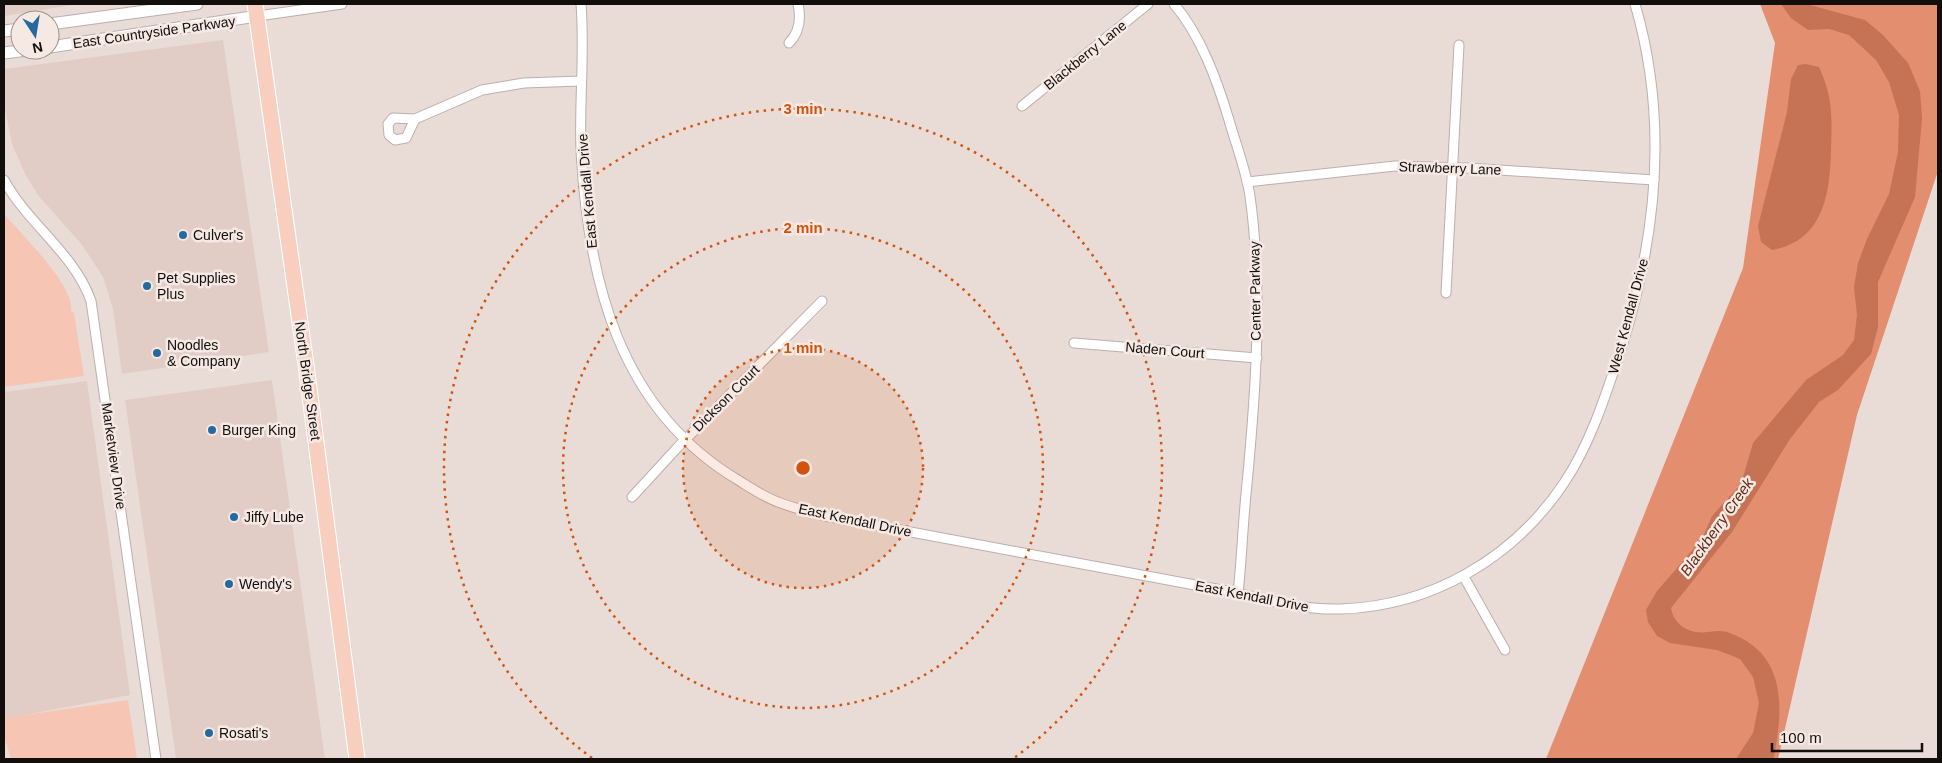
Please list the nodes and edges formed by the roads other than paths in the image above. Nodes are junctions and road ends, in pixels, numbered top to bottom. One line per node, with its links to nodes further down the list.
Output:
1 (197, 4): 9 (street, East Countryside Parkway)
2 (342, 4): 8 (street)
3 (581, 4): 13 (street, East Kendall Drive)
4 (798, 4): 10 (street)
5 (1148, 4): 14 (street, Blackberry Lane)
6 (1174, 4): 19 (street, Center Parkway)
7 (1635, 4): 18 (street, West Kendall Drive)
8 (256, 10): 11 (street, East Countryside Parkway); 30 (highway, North Bridge Street)
9 (60, 23)
10 (789, 43)
11 (60, 45)
12 (1460, 45): 16 (street)
13 (581, 81): 15 (street); 24 (street, East Kendall Drive)
14 (1022, 106)
15 (415, 119)
16 (1454, 167): 18 (street, Strawberry Lane); 19 (street, Strawberry Lane); 20 (street)
17 (4, 180): 29 (street, Marketview Drive)
18 (1654, 180): 26 (street, West Kendall Drive)
19 (1247, 182): 23 (street, Center Parkway)
20 (1446, 293)
21 (822, 301): 24 (street, Dickson Court)
22 (1074, 343): 23 (street, Naden Court)
23 (1257, 358): 27 (street, Center Parkway)
24 (685, 439): 25 (street, Dickson Court); 27 (street, East Kendall Drive)
25 (632, 497)
26 (1464, 577): 27 (street, East Kendall Drive); 28 (street)
27 (1238, 593)
28 (1505, 650)
29 (156, 759)
30 (357, 759)

